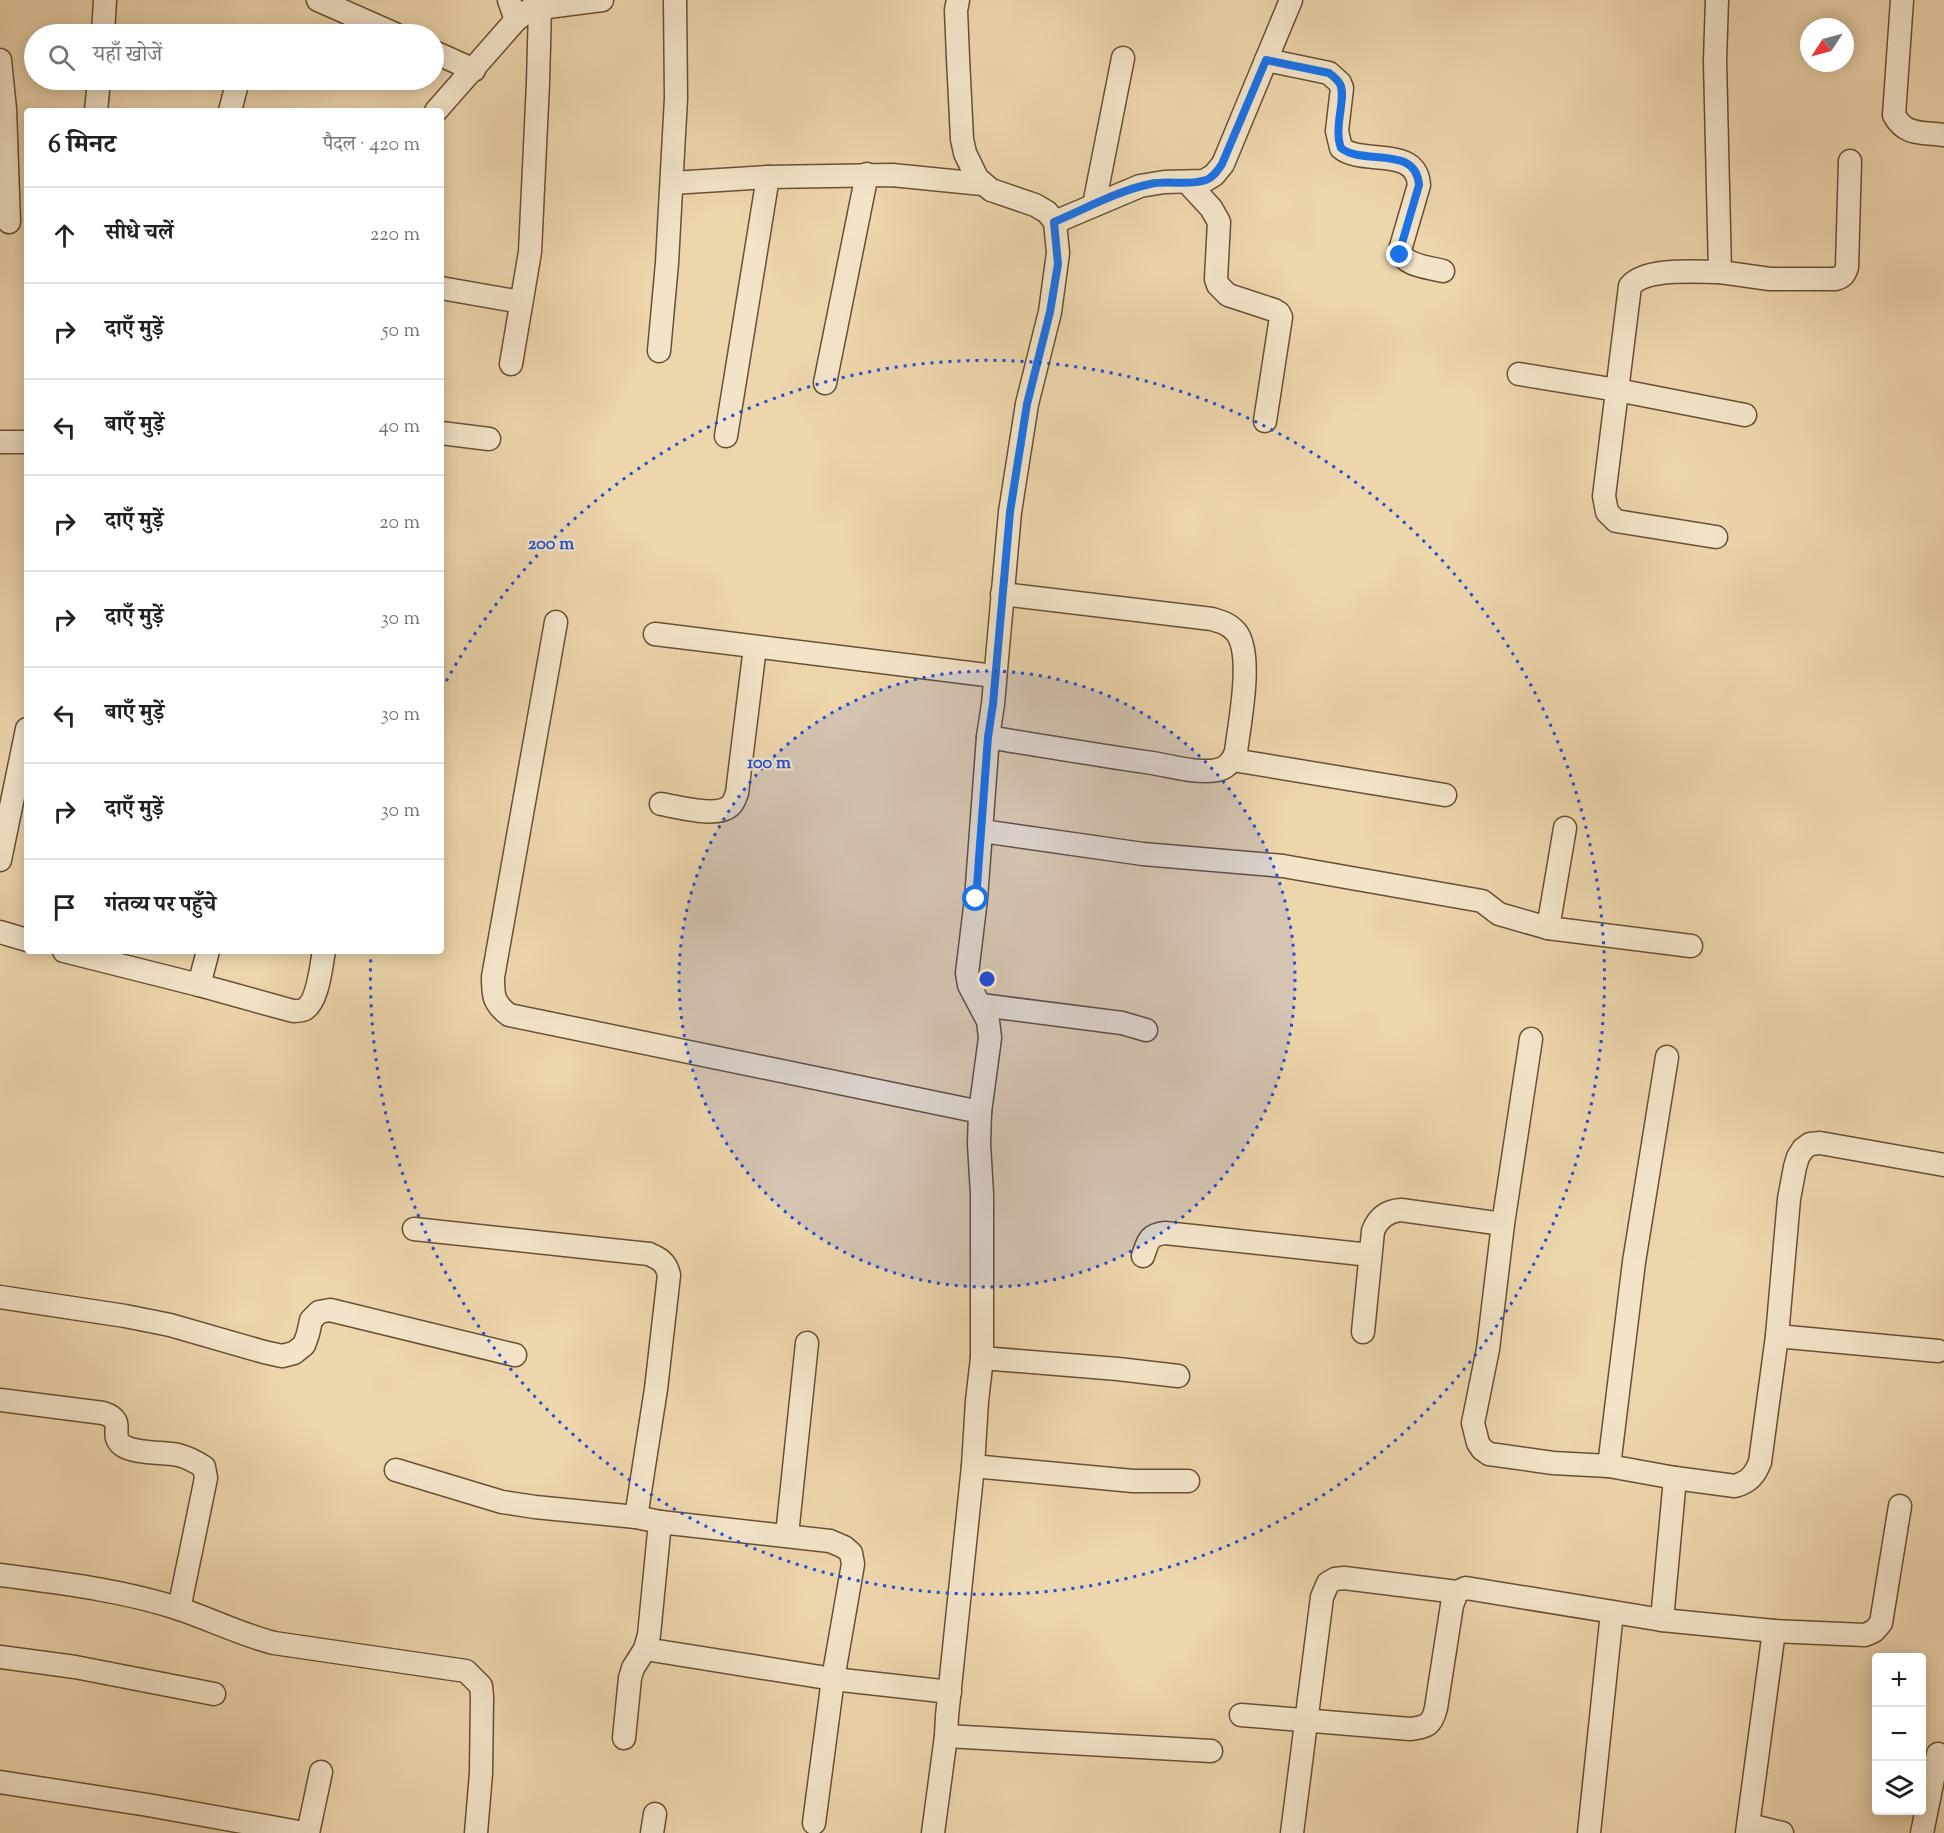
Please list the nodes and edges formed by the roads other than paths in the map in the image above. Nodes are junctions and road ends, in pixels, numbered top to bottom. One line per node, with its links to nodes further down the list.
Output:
1 (105, 0): 11 (street)
2 (318, 0): 12 (street)
3 (602, 0): 9 (street)
4 (675, 0): 28 (street)
5 (958, 0): 29 (street)
6 (1291, 0): 16 (street)
7 (1717, 0): 34 (street)
8 (1902, 0): 23 (street)
9 (540, 8): 10 (street); 36 (street)
10 (513, 10): 17 (street)
11 (104, 24)
12 (372, 24)
13 (444, 56): 17 (street)
14 (1123, 58): 30 (street)
15 (0, 60): 32 (street)
16 (1266, 60): 27 (street); 33 (street)
17 (474, 70): 22 (street)
18 (98, 90): 20 (street)
19 (235, 90): 21 (street)
20 (96, 108)
21 (231, 108)
22 (439, 108)
23 (1944, 135)
24 (1850, 161): 34 (street)
25 (867, 174): 26 (street); 29 (street); 40 (street)
26 (768, 177): 28 (street); 45 (street)
27 (1187, 182): 30 (street); 43 (street)
28 (672, 183): 37 (street)
29 (982, 184): 31 (street)
30 (1094, 205): 31 (street)
31 (1054, 222): 50 (street)
32 (12, 223)
33 (1443, 271)
34 (1720, 272): 41 (street)
35 (444, 289): 36 (street)
36 (521, 302): 38 (street)
37 (659, 351)
38 (511, 364)
39 (1518, 374): 41 (street)
40 (825, 383)
41 (1617, 390): 42 (street); 49 (street)
42 (1745, 415)
43 (1265, 421)
44 (444, 433): 46 (street)
45 (726, 436)
46 (489, 439)
47 (0, 442): 48 (street)
48 (24, 442)
49 (1716, 537)
50 (1002, 594): 54 (street); 57 (street)
51 (556, 622): 75 (street)
52 (655, 634): 53 (street)
53 (755, 647): 54 (street); 59 (street)
54 (994, 676): 55 (street)
55 (988, 737): 57 (street); 61 (street)
56 (24, 743): 62 (street)
57 (1233, 760): 58 (street)
58 (1445, 795)
59 (661, 804)
60 (1564, 828): 63 (street)
61 (982, 831): 63 (street); 71 (street)
62 (0, 856)
63 (1548, 928): 66 (street)
64 (0, 932): 65 (street)
65 (24, 939)
66 (1691, 946)
67 (207, 954): 70 (street)
68 (323, 954): 70 (street)
69 (91, 955): 70 (street)
70 (200, 985)
71 (981, 1005): 72 (street); 75 (street)
72 (1146, 1030)
73 (1531, 1039): 77 (street)
74 (1667, 1057): 91 (street)
75 (980, 1112): 87 (street)
76 (1944, 1165): 83 (street)
77 (1503, 1224): 79 (street); 91 (street)
78 (414, 1229): 96 (street)
79 (1370, 1255): 80 (street); 82 (street)
80 (1143, 1256)
81 (0, 1297): 86 (street)
82 (1364, 1332)
83 (1777, 1336): 85 (street); 93 (street)
84 (807, 1343): 98 (street)
85 (1938, 1351)
86 (515, 1355)
87 (982, 1358): 88 (street); 90 (street)
88 (1178, 1376)
89 (0, 1400): 101 (street)
90 (973, 1466): 94 (street); 108 (street)
91 (1609, 1466): 93 (street)
92 (396, 1470): 96 (street)
93 (1674, 1478): 103 (street)
94 (1188, 1481)
95 (1900, 1506): 104 (street)
96 (636, 1517): 97 (street)
97 (660, 1522): 98 (street); 105 (street)
98 (787, 1535): 107 (street)
99 (0, 1575): 101 (street)
100 (1457, 1592): 102 (street); 111 (street); 111 (street)
101 (179, 1609): 121 (street)
102 (1612, 1612): 103 (street); 124 (street)
103 (1662, 1620): 104 (street)
104 (1774, 1630): 119 (street)
105 (645, 1649): 107 (street); 113 (street)
106 (0, 1657): 109 (street)
107 (833, 1678): 108 (street); 118 (street)
108 (950, 1692): 112 (street)
109 (214, 1694)
110 (1241, 1715): 111 (street)
111 (1307, 1721): 123 (street)
112 (946, 1736): 114 (street); 122 (street)
113 (624, 1738)
114 (1211, 1751)
115 (1938, 1754): 126 (street)
116 (321, 1772): 120 (street)
117 (0, 1782): 120 (street)
118 (814, 1823)
119 (1748, 1829): 125 (street)
120 (306, 1833)
121 (476, 1833)
122 (933, 1833)
123 (1292, 1833)
124 (1589, 1833)
125 (1782, 1833)
126 (1922, 1833)

